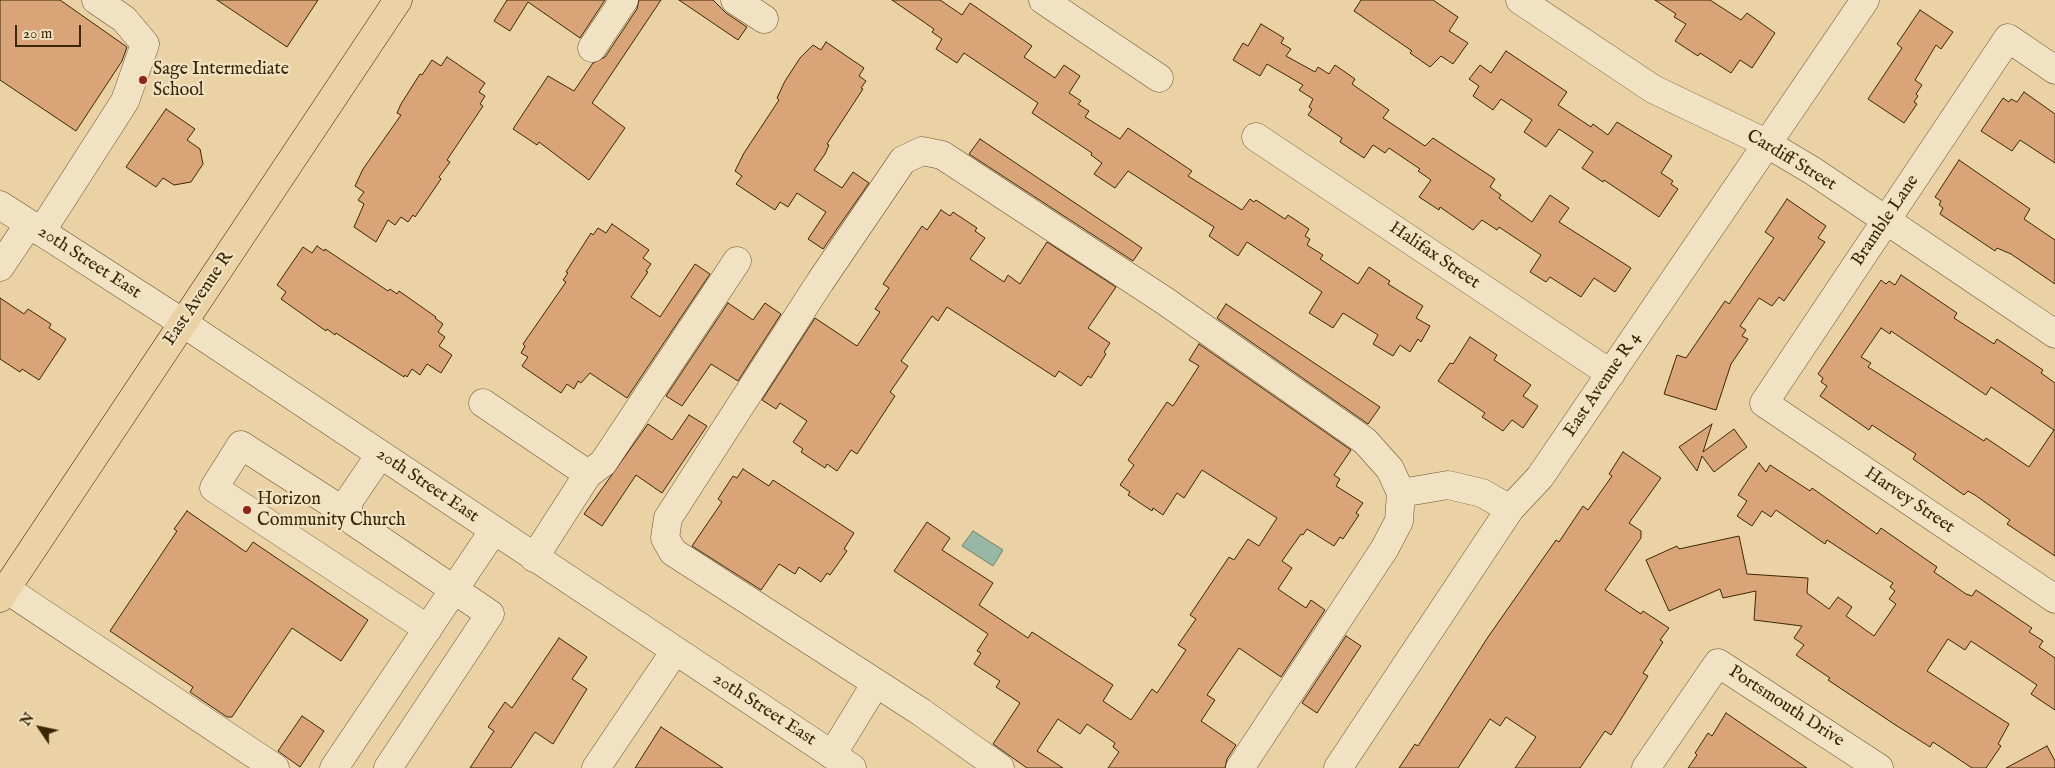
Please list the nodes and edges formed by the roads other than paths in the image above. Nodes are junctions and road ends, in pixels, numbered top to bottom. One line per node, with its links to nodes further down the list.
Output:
1 (96, 0): 16 (street)
2 (398, 0): 19 (main road, East Avenue R)
3 (624, 0): 9 (street)
4 (736, 0): 8 (street)
5 (1043, 0): 11 (street)
6 (1520, 0): 13 (street, Cardiff Street)
7 (1865, 0): 13 (street, East Avenue R 4)
8 (764, 18)
9 (592, 48)
10 (2055, 70): 15 (street, Bramble Lane)
11 (1160, 78)
12 (1256, 137): 21 (street, Halifax Street)
13 (1766, 143): 15 (street, Cardiff Street); 21 (street, East Avenue R 4)
14 (0, 205): 16 (street, 20th Street East)
15 (1885, 221): 20 (street, Cardiff Street); 23 (street, Bramble Lane)
16 (35, 228): 18 (street); 19 (street, 20th Street East)
17 (737, 261): 25 (street)
18 (0, 267)
19 (183, 323): 24 (street, 20th Street East); 32 (main road, East Avenue R)
20 (2055, 334)
21 (1611, 374): 27 (street, East Avenue R 4)
22 (484, 403): 25 (street)
23 (1764, 403): 33 (street, Harvey Street)
24 (380, 455): 28 (street); 29 (street, 20th Street East)
25 (588, 474): 30 (street)
26 (1401, 493): 27 (street); 36 (street); 43 (street)
27 (1510, 509): 44 (street, East Avenue R 4)
28 (348, 514): 31 (street); 34 (street)
29 (494, 530): 30 (street, 20th Street East); 31 (street)
30 (534, 558): 35 (street, 20th Street East)
31 (454, 590): 34 (street); 40 (street)
32 (3, 594): 38 (street)
33 (2055, 599)
34 (428, 629): 39 (street)
35 (675, 651): 37 (street, 20th Street East); 41 (street)
36 (876, 683): 37 (street); 42 (street)
37 (842, 761)
38 (274, 768)
39 (334, 768)
40 (388, 768)
41 (596, 768)
42 (1000, 768)
43 (1240, 768)
44 (1338, 768)
45 (1646, 768): 46 (street, Portsmouth Drive)
46 (1879, 768)

